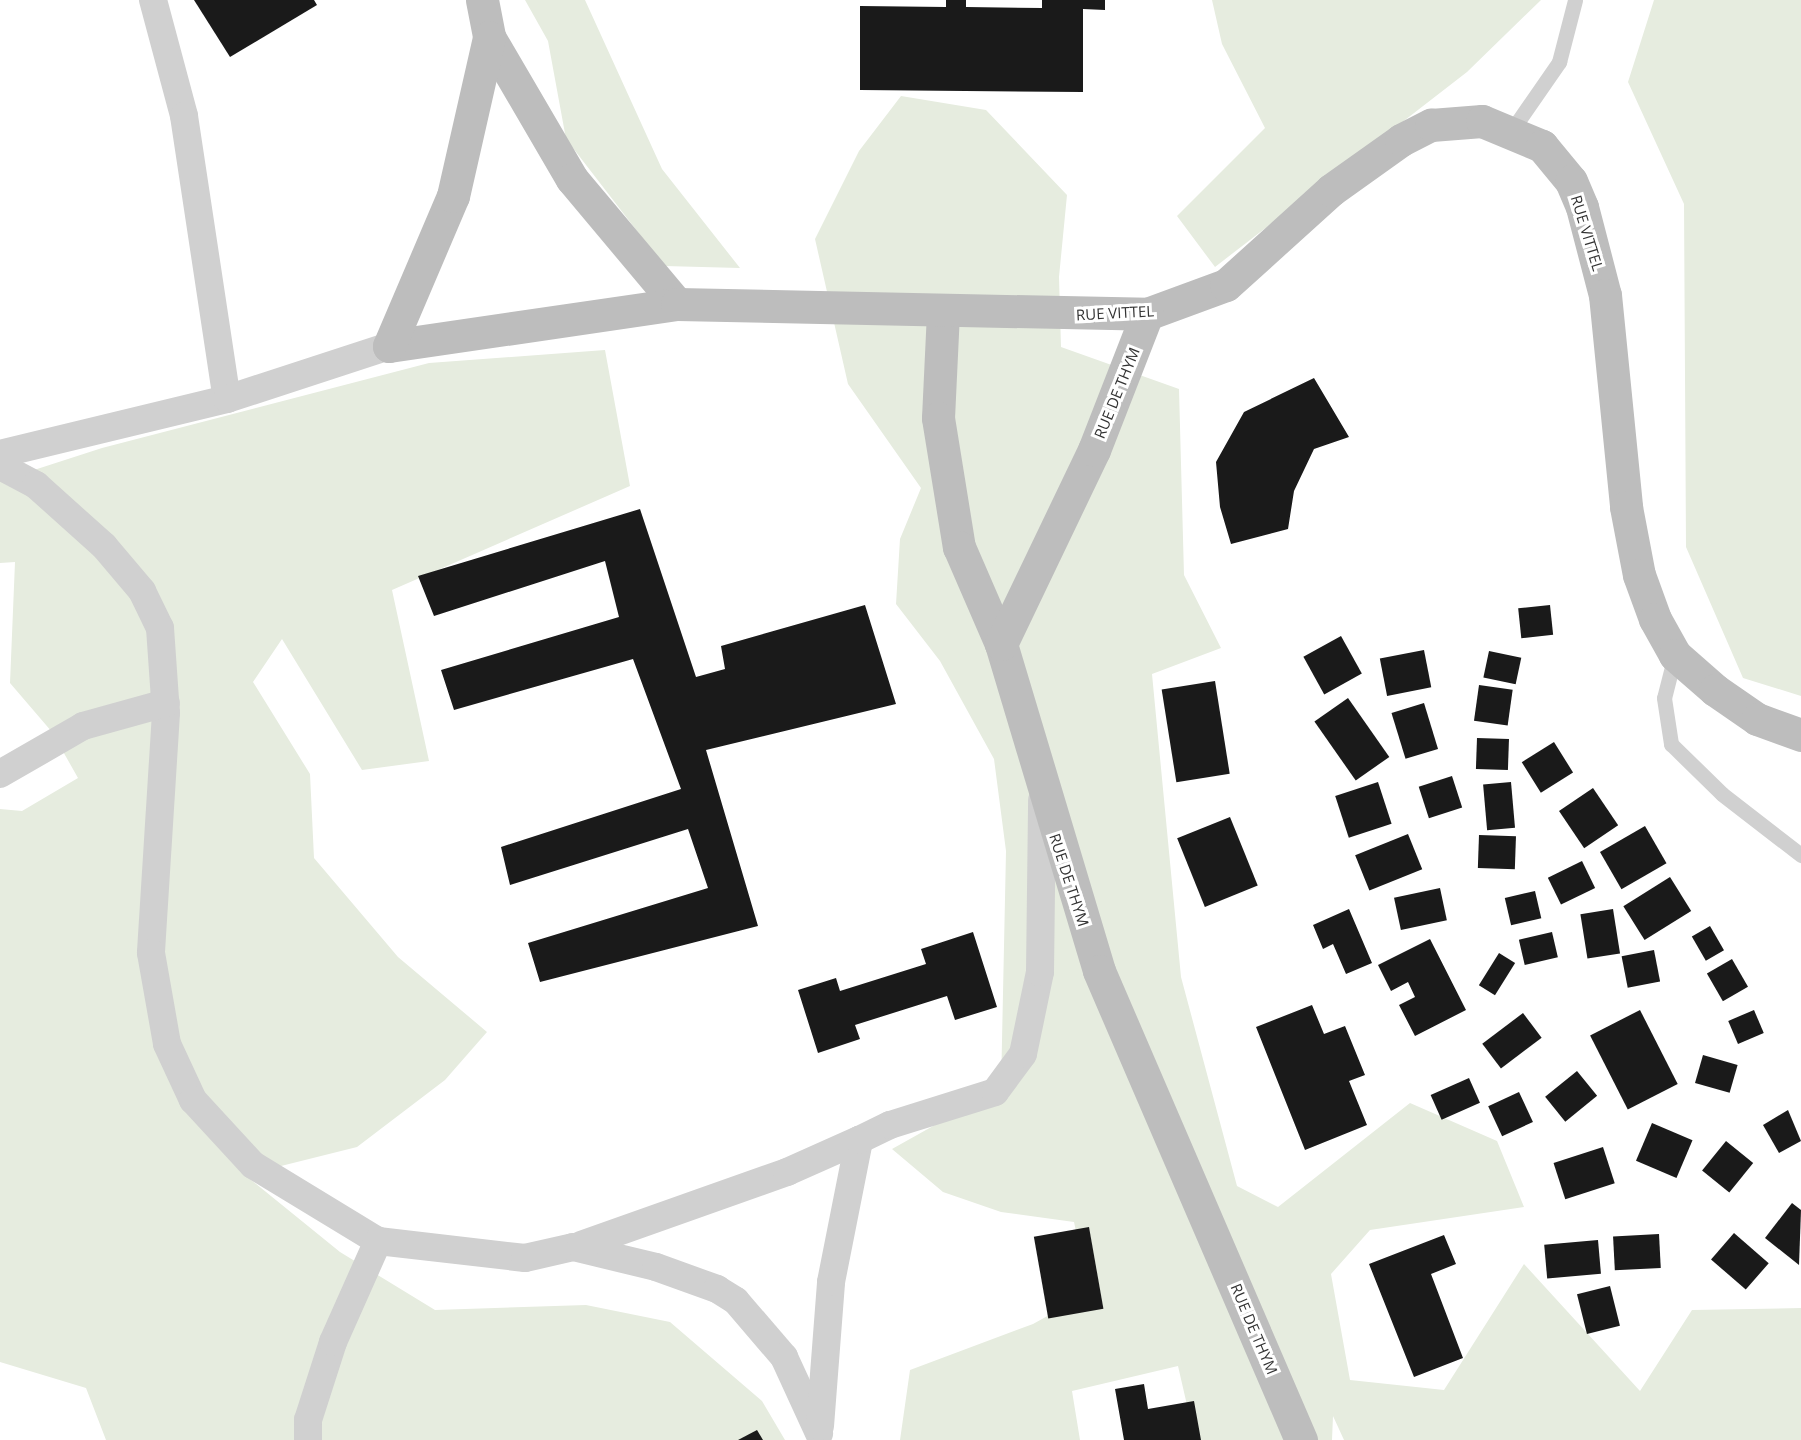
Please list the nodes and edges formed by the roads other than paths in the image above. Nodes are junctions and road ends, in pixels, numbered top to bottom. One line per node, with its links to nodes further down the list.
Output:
1 (153, 0): 10 (street)
2 (482, 0): 4 (street)
3 (1575, 0): 5 (lane)
4 (489, 37): 6 (street); 9 (street)
5 (1512, 130): 8 (street, RUE VITTEL); 14 (street, RUE VITTEL)
6 (677, 304): 7 (street, RUE VITTEL); 9 (street, RUE VITTEL)
7 (943, 312): 8 (street, RUE VITTEL); 13 (street)
8 (1147, 314): 13 (street, RUE DE THYM)
9 (389, 346): 10 (street)
10 (227, 399): 11 (street)
11 (0, 454)
12 (0, 466): 15 (street)
13 (1001, 644): 18 (street, RUE DE THYM)
14 (1675, 655): 16 (street, RUE VITTEL); 19 (lane)
15 (166, 703): 17 (street); 21 (street)
16 (1801, 735)
17 (0, 774)
18 (1042, 797): 20 (street); 25 (street, RUE DE THYM)
19 (1801, 855)
20 (859, 1140): 22 (street); 23 (street)
21 (378, 1241): 22 (street); 24 (street)
22 (573, 1248): 23 (street)
23 (819, 1437)
24 (308, 1440)
25 (1301, 1440)

